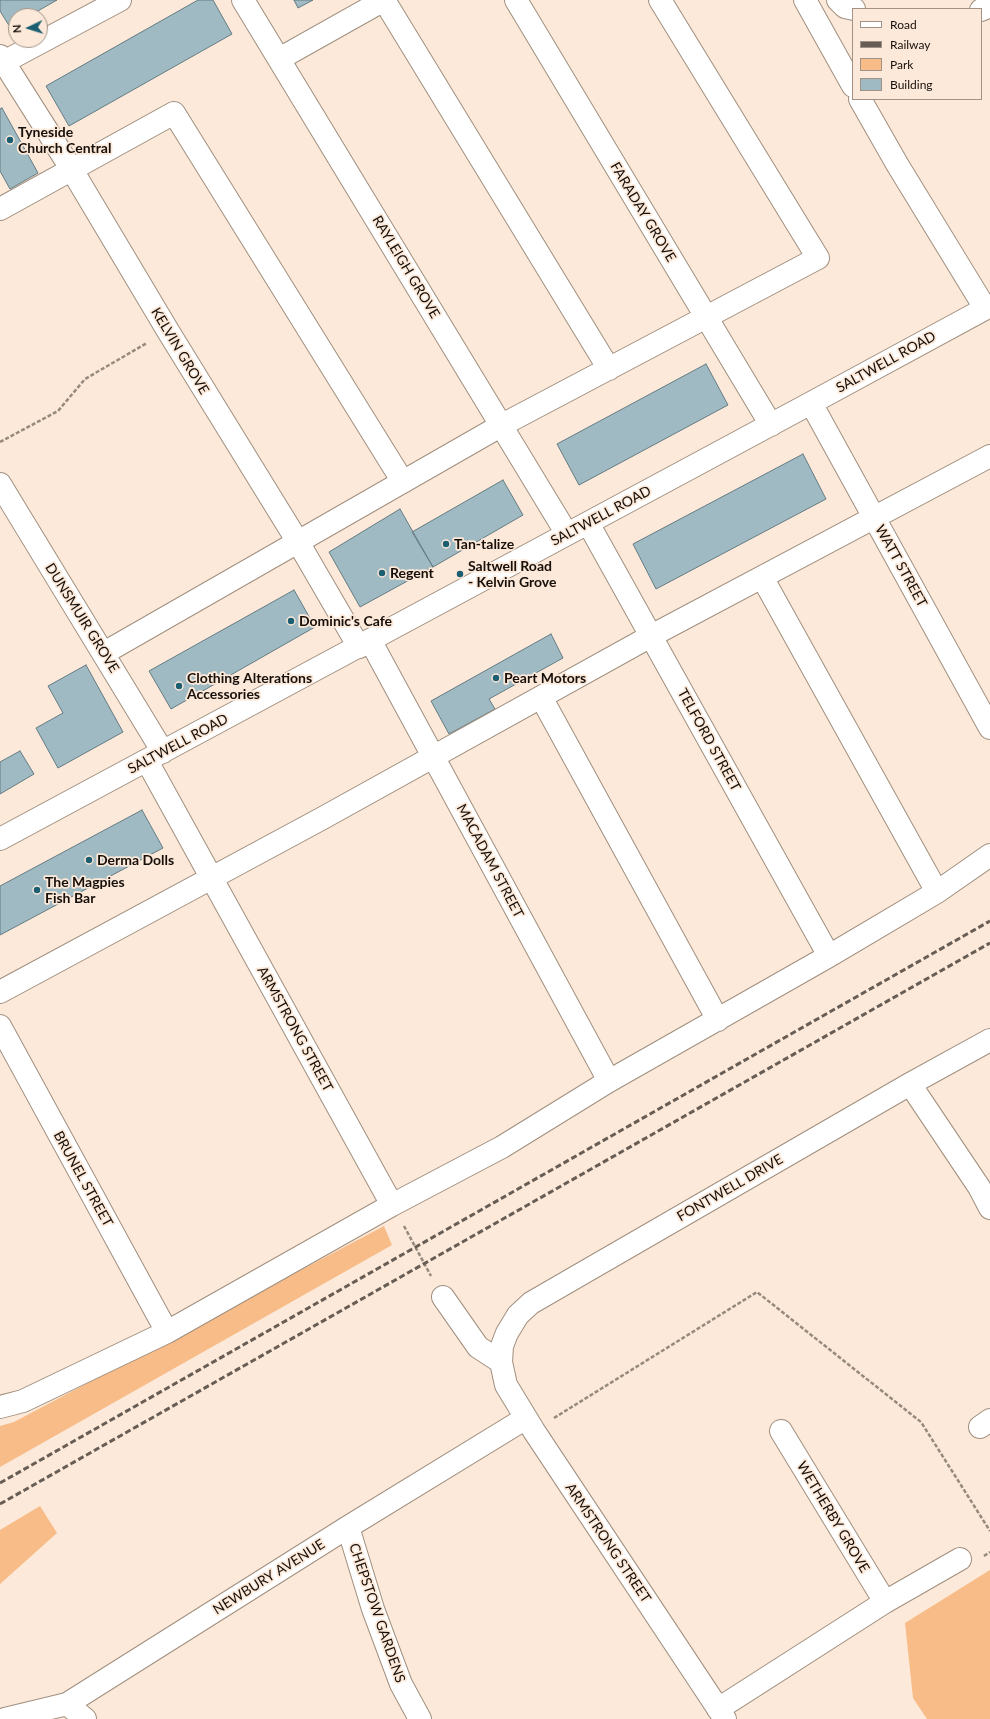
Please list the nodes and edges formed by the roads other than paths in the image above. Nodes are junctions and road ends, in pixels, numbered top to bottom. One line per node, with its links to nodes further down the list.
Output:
1 (120, 0): 10 (street)
2 (243, 0): 9 (street, RAYLEIGH GROVE)
3 (384, 0): 9 (street); 17 (street)
4 (516, 0): 16 (street, FARADAY GROVE)
5 (660, 0): 16 (street)
6 (805, 0): 11 (street)
7 (838, 0): 8 (street)
8 (852, 9)
9 (279, 59): 19 (street, RAYLEIGH GROVE)
10 (1, 61): 13 (street, KELVIN GROVE)
11 (852, 84)
12 (861, 100): 15 (street)
13 (72, 170): 14 (street); 22 (street); 27 (street, KELVIN GROVE)
14 (0, 209)
15 (988, 307): 18 (street, SALTWELL ROAD)
16 (707, 318): 17 (street); 20 (street, FARADAY GROVE)
17 (609, 369): 19 (street)
18 (812, 403): 20 (street, SALTWELL ROAD); 24 (street, WATT STREET)
19 (502, 425): 22 (street); 26 (street, RAYLEIGH GROVE)
20 (771, 425): 25 (street, SALTWELL ROAD)
21 (988, 461): 24 (street)
22 (402, 482): 27 (street)
23 (0, 484): 31 (street, DUNSMUIR GROVE)
24 (874, 518): 28 (street); 33 (street, WATT STREET)
25 (588, 523): 26 (street, SALTWELL ROAD); 29 (street, TELFORD STREET)
26 (567, 534): 30 (street, SALTWELL ROAD)
27 (298, 542): 30 (street, KELVIN GROVE); 31 (street)
28 (762, 577): 29 (street); 39 (street)
29 (651, 636): 32 (street); 40 (street, TELFORD STREET)
30 (364, 644): 34 (street, SALTWELL ROAD); 35 (street, MACADAM STREET)
31 (104, 652): 34 (street, DUNSMUIR GROVE)
32 (541, 697): 35 (street); 42 (street)
33 (990, 728)
34 (155, 756): 36 (street, SALTWELL ROAD); 38 (street, ARMSTRONG STREET)
35 (433, 756): 38 (street); 45 (street, MACADAM STREET)
36 (0, 839)
37 (990, 855): 39 (street)
38 (212, 878): 41 (street); 47 (street, ARMSTRONG STREET)
39 (937, 892): 40 (street)
40 (829, 956): 42 (street)
41 (0, 992)
42 (718, 1020): 45 (street)
43 (0, 1026): 50 (street, BRUNEL STREET)
44 (990, 1040): 46 (street, FONTWELL DRIVE)
45 (609, 1082): 47 (street)
46 (910, 1084): 48 (street); 51 (street, FONTWELL DRIVE)
47 (392, 1205): 50 (street)
48 (990, 1208)
49 (443, 1298): 51 (street)
50 (167, 1332): 52 (street)
51 (501, 1362): 53 (street, ARMSTRONG STREET)
52 (0, 1408)
53 (530, 1424): 55 (street, NEWBURY AVENUE); 59 (street, ARMSTRONG STREET)
54 (781, 1432): 57 (street, WETHERBY GROVE)
55 (348, 1527): 58 (street, NEWBURY AVENUE); 62 (street, CHEPSTOW GARDENS)
56 (960, 1559): 57 (street)
57 (885, 1602): 59 (street)
58 (67, 1704): 60 (street, NEWBURY AVENUE); 61 (street)
59 (722, 1714)
60 (4, 1719)
61 (86, 1719)
62 (420, 1719)

